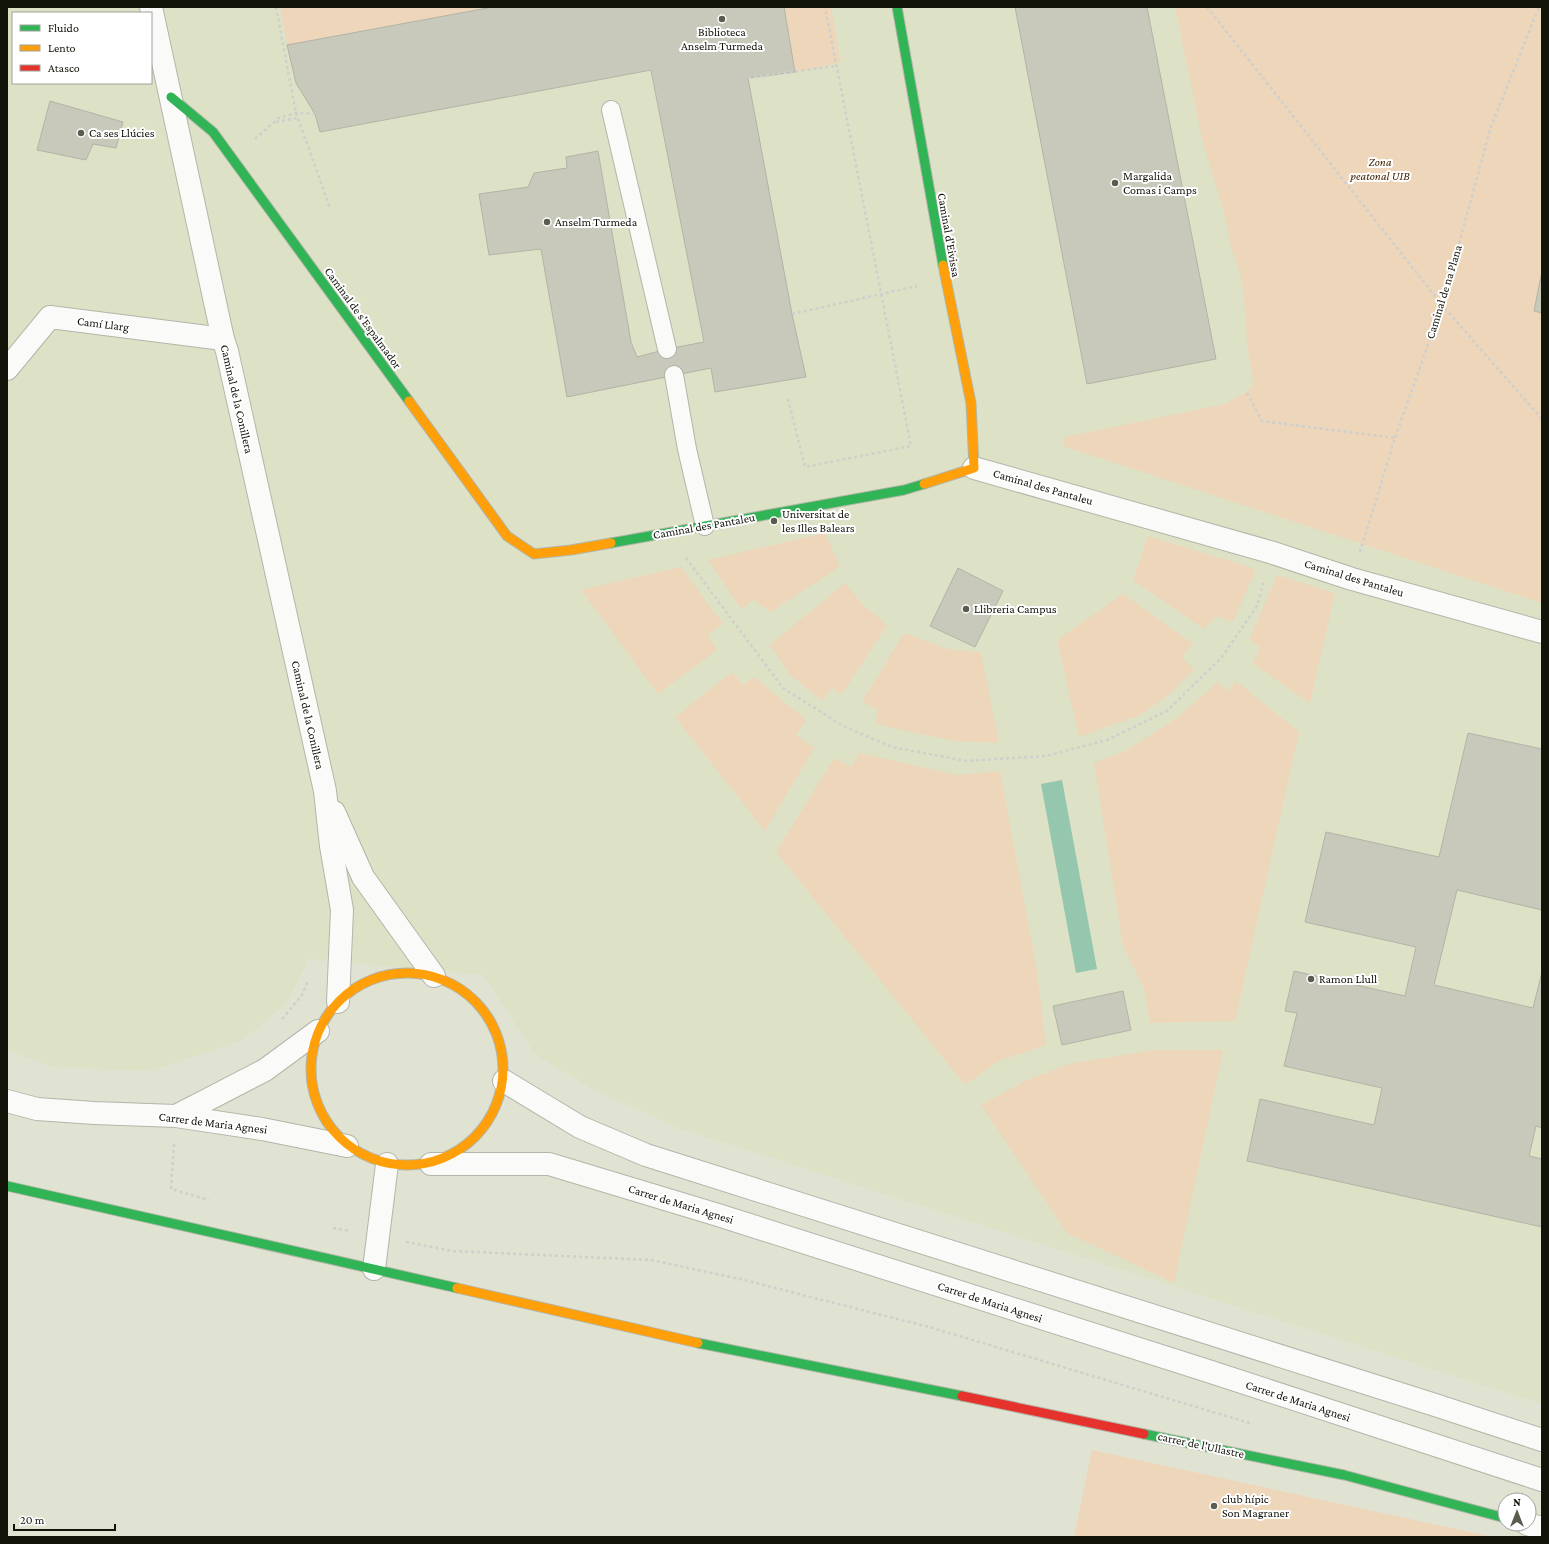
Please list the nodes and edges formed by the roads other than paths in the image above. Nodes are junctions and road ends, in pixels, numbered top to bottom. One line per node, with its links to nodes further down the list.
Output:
1 (897, 7): 10 (street, Caminal d'Eivissa)
2 (152, 17): 3 (street, Caminal de la Conillera)
3 (155, 47): 4 (street, Caminal de la Conillera)
4 (171, 97): 6 (street, Caminal de la Conillera); 12 (street, Caminal de s'Espalmador)
5 (612, 110): 7 (lane)
6 (223, 339): 8 (street, Camí Llarg); 14 (street, Caminal de la Conillera)
7 (667, 349)
8 (7, 369)
9 (674, 375): 11 (lane)
10 (974, 468): 11 (street, Caminal des Pantaleu); 13 (street, Caminal des Pantaleu)
11 (705, 526): 12 (street, Caminal des Pantaleu)
12 (534, 554)
13 (1542, 632)
14 (325, 791): 15 (street); 16 (street)
15 (434, 976): 16 (street); 18 (street)
16 (338, 1002): 17 (street)
17 (318, 1031): 20 (street); 21 (street)
18 (504, 1081): 23 (street); 26 (street)
19 (7, 1101): 20 (street, Carrer de Maria Agnesi)
20 (176, 1116): 21 (street, Carrer de Maria Agnesi)
21 (347, 1146): 22 (street)
22 (387, 1164): 23 (street); 25 (street)
23 (430, 1164): 27 (street, Carrer de Maria Agnesi)
24 (7, 1186): 25 (street, carrer de l'Ullastre)
25 (374, 1269): 28 (street, carrer de l'Ullastre)
26 (1542, 1440)
27 (1542, 1480)
28 (1497, 1516)

